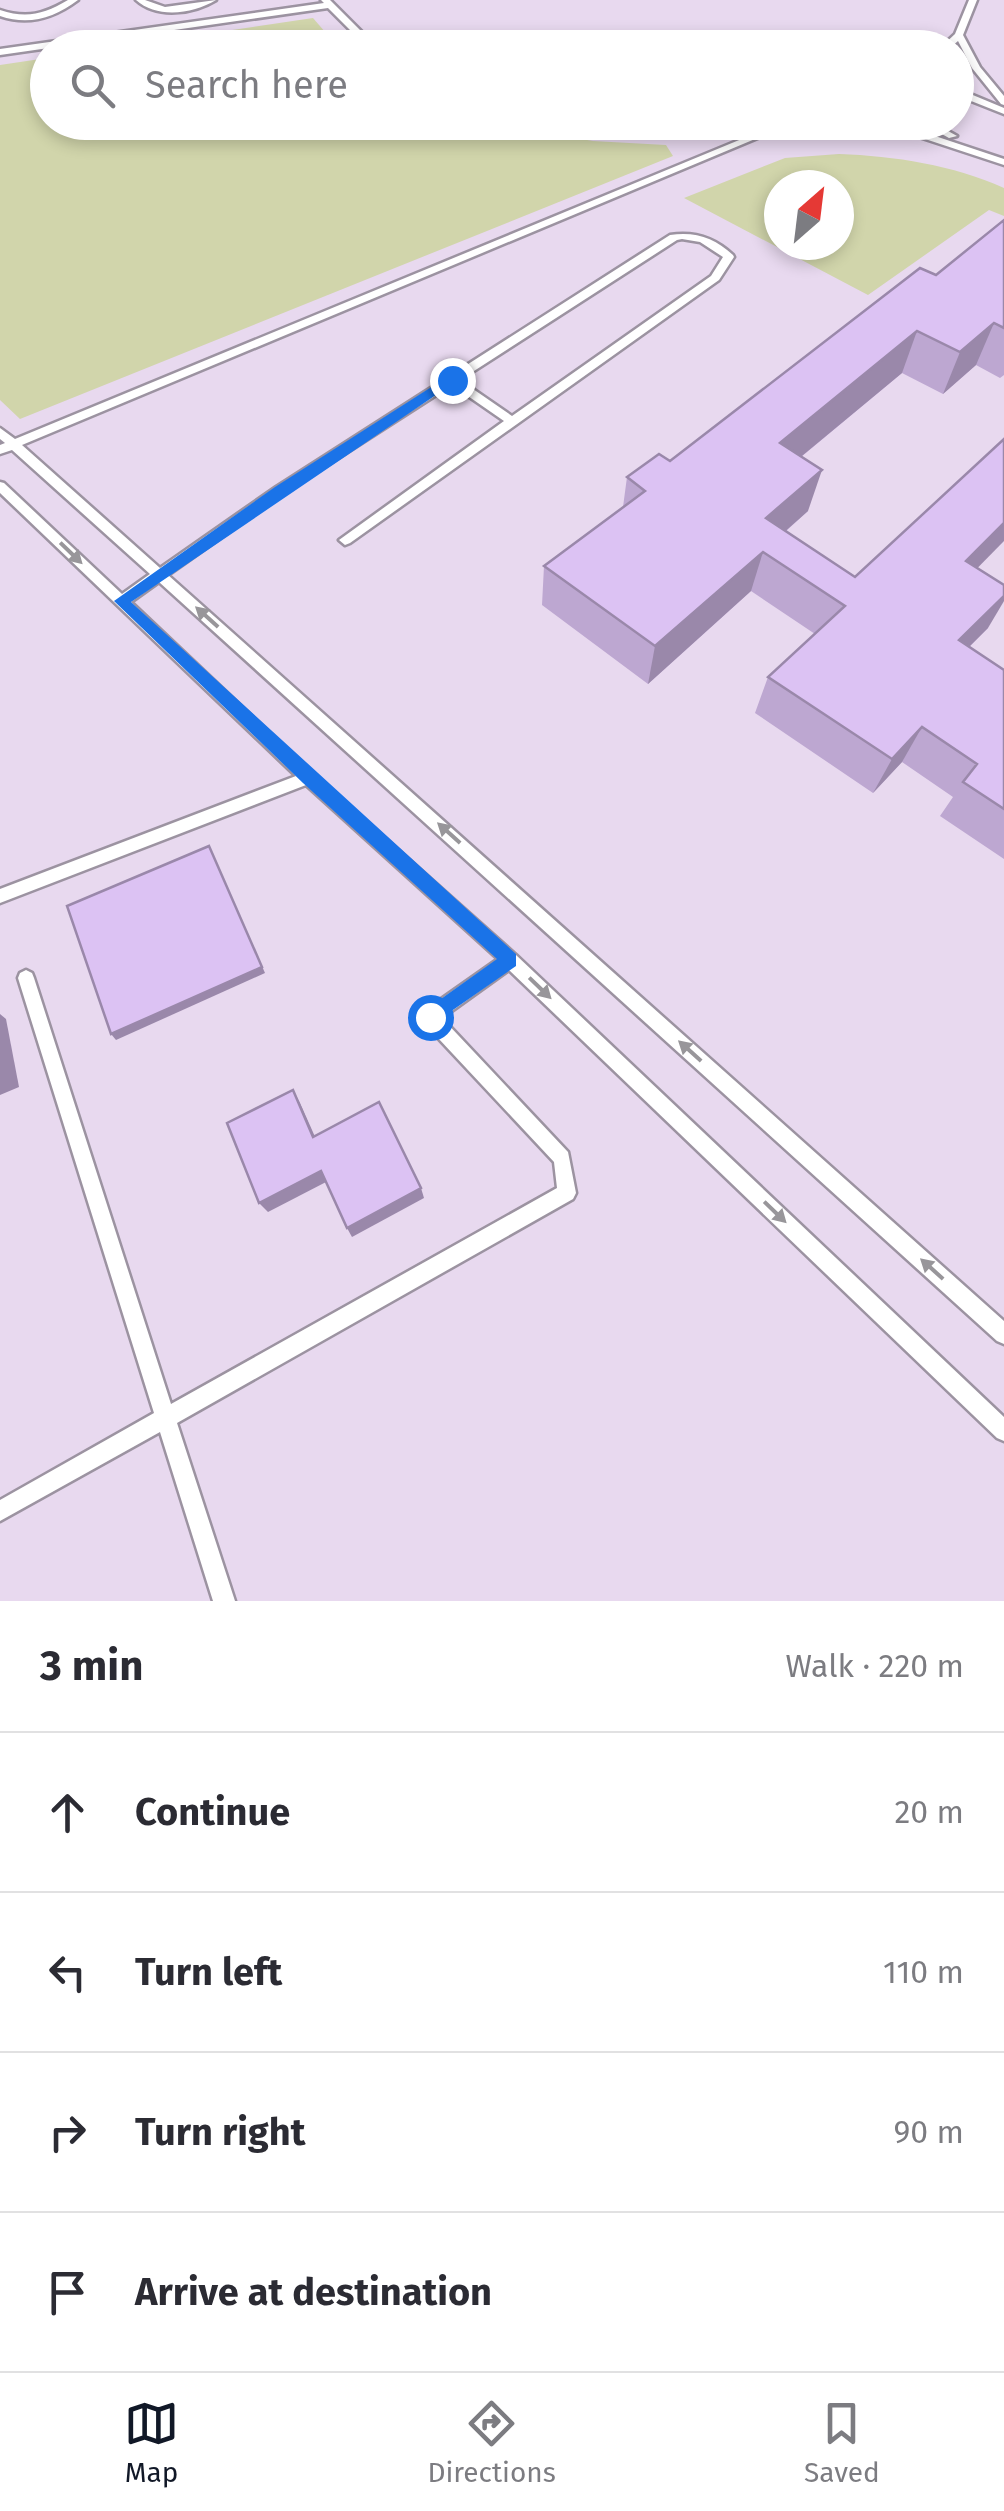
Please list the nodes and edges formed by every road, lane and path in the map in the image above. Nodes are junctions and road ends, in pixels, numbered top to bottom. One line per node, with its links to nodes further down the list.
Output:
1 (74, 0): 6 (lane)
2 (140, 0): 3 (lane)
3 (212, 0)
4 (973, 0): 9 (lane)
5 (327, 3): 7 (lane); 8 (lane)
6 (0, 13)
7 (147, 30)
8 (355, 30)
9 (961, 30)
10 (30, 48): 11 (lane)
11 (0, 52)
12 (974, 64): 14 (lane)
13 (974, 98): 15 (lane)
14 (1004, 102)
15 (1004, 110)
16 (749, 140): 24 (lane)
17 (941, 140): 19 (lane)
18 (960, 140): 19 (lane)
19 (992, 156): 20 (lane)
20 (1004, 162)
21 (452, 380): 22 (lane); 22 (lane); 27 (lane)
22 (512, 422): 26 (lane)
23 (0, 432): 24 (lane)
24 (7, 448): 27 (lane)
25 (0, 486): 28 (lane, one-way to 28)
26 (345, 540)
27 (161, 576): 28 (lane); 33 (lane, one-way to 27)
28 (122, 601): 29 (lane)
29 (308, 778): 30 (lane); 31 (lane)
30 (0, 896)
31 (510, 960): 34 (lane); 35 (lane, one-way to 35)
32 (26, 978): 34 (lane)
33 (1004, 1334)
34 (166, 1418): 36 (lane); 37 (lane)
35 (1004, 1430)
36 (0, 1510)
37 (224, 1601)

